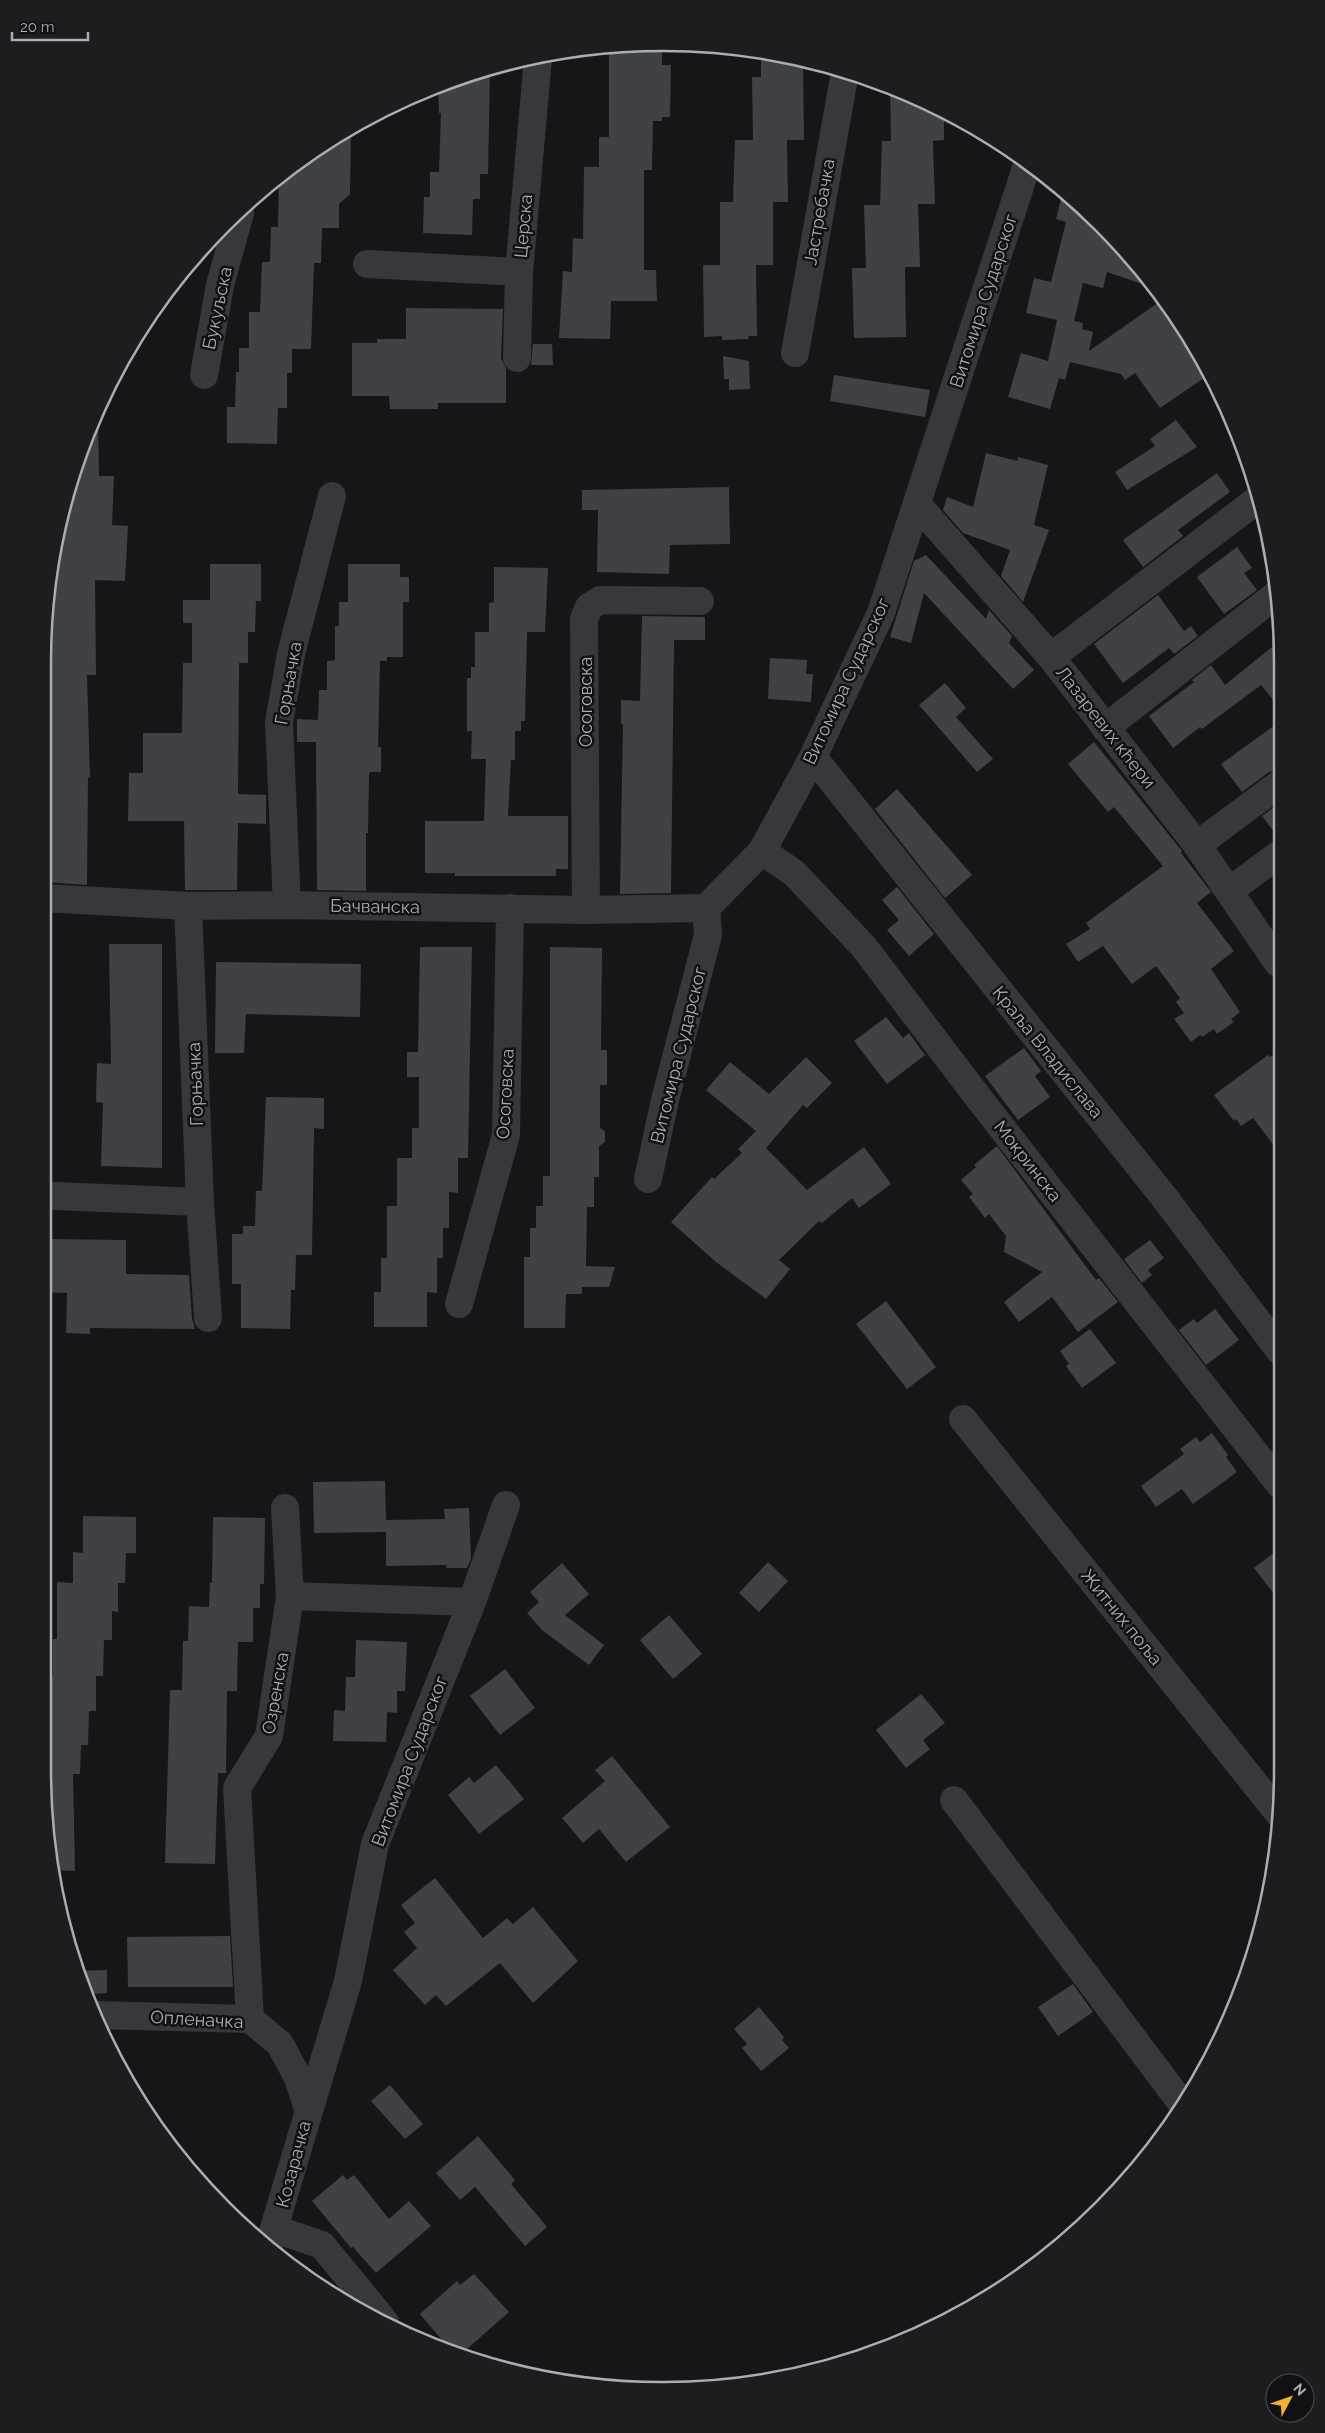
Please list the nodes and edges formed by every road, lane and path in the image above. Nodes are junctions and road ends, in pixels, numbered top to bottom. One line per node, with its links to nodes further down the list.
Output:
1 (537, 64): 6 (street, Церска)
2 (844, 79): 7 (street, Јастребачка)
3 (1025, 171): 12 (street, Витомира Сударског)
4 (237, 223): 9 (street, Букуљска)
5 (367, 264): 6 (street, Церска)
6 (519, 272): 8 (street)
7 (795, 354)
8 (517, 358)
9 (204, 375)
10 (332, 496): 24 (street, Горњачка)
11 (1253, 503): 15 (street)
12 (917, 504): 15 (street, Лазаревих кћери); 17 (street, Витомира Сударског)
13 (1270, 599): 16 (street)
14 (700, 601): 28 (street, Осоговска)
15 (1051, 657): 16 (street, Лазаревих кћери)
16 (1105, 728): 19 (street, Лазаревих кћери)
17 (813, 757): 20 (street, Витомира Сударског); 35 (street, Краља Владислава)
18 (1274, 788): 19 (street)
19 (1197, 845): 22 (street, Лазаревих кћери)
20 (762, 851): 27 (street, Витомира Сударског); 37 (street, Мокринска)
21 (1274, 858): 22 (street)
22 (1229, 891): 29 (street, Лазаревих кћери)
23 (51, 898): 25 (street, Бачванска)
24 (287, 905): 25 (street, Бачванска); 26 (street, Бачванска)
25 (188, 906): 32 (street, Горњачка)
26 (510, 908): 28 (street, Бачванска); 33 (street, Осоговска)
27 (706, 908): 28 (street, Бачванска); 30 (street, Витомира Сударског)
28 (586, 910)
29 (1274, 957)
30 (648, 1179)
31 (56, 1196): 32 (street)
32 (200, 1202): 34 (street, Горњачка)
33 (459, 1304)
34 (208, 1318)
35 (1274, 1343)
36 (963, 1418): 43 (street, Житних поља)
37 (1274, 1477)
38 (506, 1505): 41 (street, Витомира Сударског)
39 (285, 1508): 40 (street, Озренска)
40 (290, 1596): 41 (street); 45 (street, Озренска)
41 (472, 1602): 47 (street, Витомира Сударског)
42 (954, 1800): 46 (street)
43 (1272, 1805)
44 (103, 2015): 45 (street, Опленачка)
45 (250, 2019): 47 (street, Опленачка)
46 (1178, 2098)
47 (308, 2109): 48 (street, Козарачка)
48 (272, 2238): 49 (street)
49 (375, 2310)

